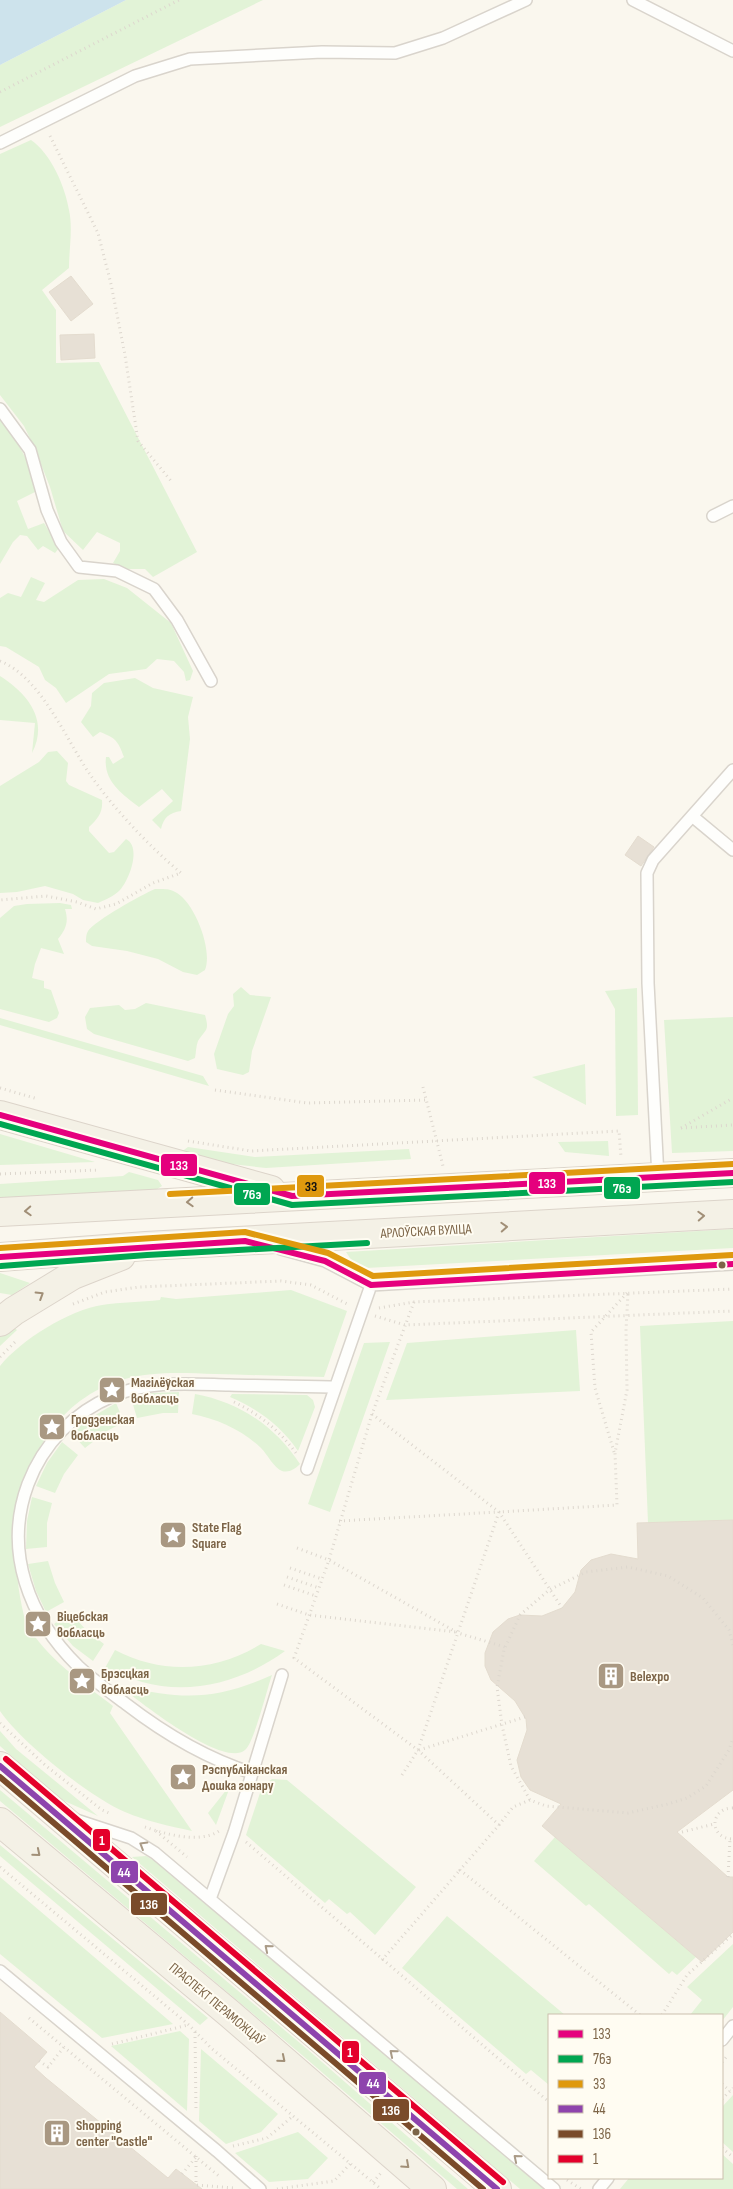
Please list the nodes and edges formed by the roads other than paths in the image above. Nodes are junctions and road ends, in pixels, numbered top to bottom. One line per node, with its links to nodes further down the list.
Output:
1 (526, 0): 4 (lane)
2 (633, 0): 3 (lane)
3 (733, 51)
4 (0, 143)
5 (0, 408): 8 (lane)
6 (733, 506): 7 (lane)
7 (713, 516)
8 (211, 681)
9 (733, 770): 10 (lane)
10 (692, 816): 11 (lane); 14 (lane)
11 (733, 850)
12 (0, 1115): 15 (main road)
13 (733, 1173): 14 (main road)
14 (658, 1177): 15 (main road); 18 (main road)
15 (292, 1196): 16 (main road, one-way to 16)
16 (0, 1212)
17 (733, 1214): 18 (main road, АРЛОЎСКАЯ ВУЛІЦА, one-way to 17)
18 (659, 1218): 19 (main road, АРЛОЎСКАЯ ВУЛІЦА, one-way to 18)
19 (246, 1241): 20 (main road, АРЛОЎСКАЯ ВУЛІЦА); 23 (lane)
20 (146, 1246): 21 (main road, АРЛОЎСКАЯ ВУЛІЦА); 24 (main road, one-way to 20)
21 (0, 1257)
22 (733, 1264): 23 (lane)
23 (371, 1285): 25 (lane)
24 (0, 1322)
25 (335, 1387): 26 (lane); 29 (lane)
26 (307, 1469)
27 (282, 1675): 29 (lane)
28 (0, 1766): 30 (main road)
29 (252, 1773): 32 (lane)
30 (57, 1815): 32 (lane, one-way to 30); 39 (main road)
31 (0, 1822): 38 (main road, ПРАСПЕКТ ПЕРАМОЖЦАЎ, one-way to 38)
32 (210, 1899): 40 (lane, one-way to 32)
33 (0, 1971): 37 (lane)
34 (733, 2026): 35 (lane)
35 (723, 2039)
36 (607, 2179): 41 (lane)
37 (260, 2189)
38 (432, 2189)
39 (497, 2189)
40 (554, 2189)
41 (599, 2189)

